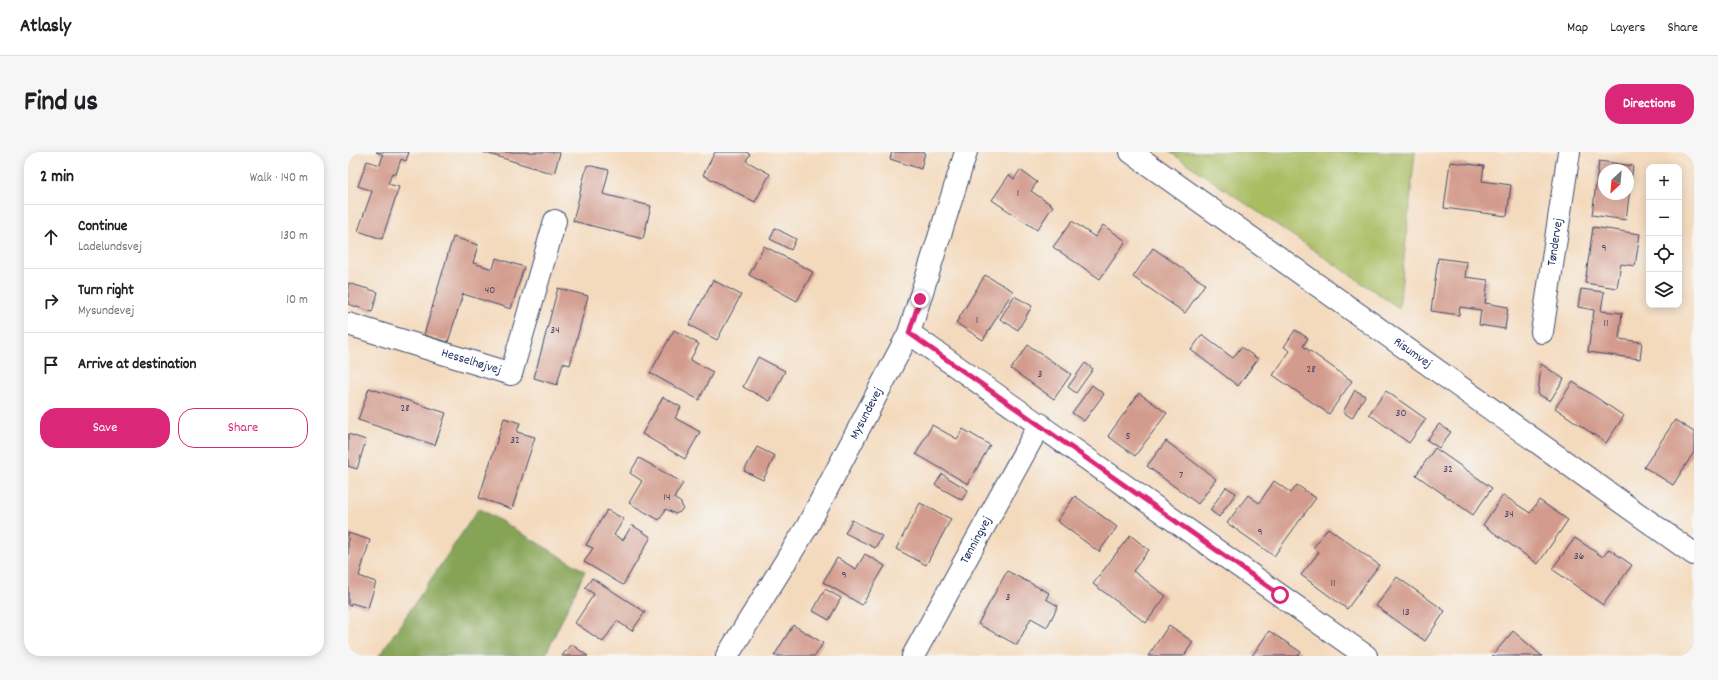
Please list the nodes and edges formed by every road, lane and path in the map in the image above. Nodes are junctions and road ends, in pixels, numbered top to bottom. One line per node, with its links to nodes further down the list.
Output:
1 (966, 152): 7 (street, Mysundevej)
2 (1131, 152): 9 (street, Risumvej)
3 (1569, 152): 6 (street, Tøndervej)
4 (555, 221): 5 (street, Hesselhøjvej)
5 (348, 324)
6 (1542, 332)
7 (909, 333): 8 (street); 10 (street, Mysundevej)
8 (1040, 424): 11 (street, Tønningvej); 12 (street)
9 (1694, 554)
10 (727, 656)
11 (913, 656)
12 (1366, 656)

